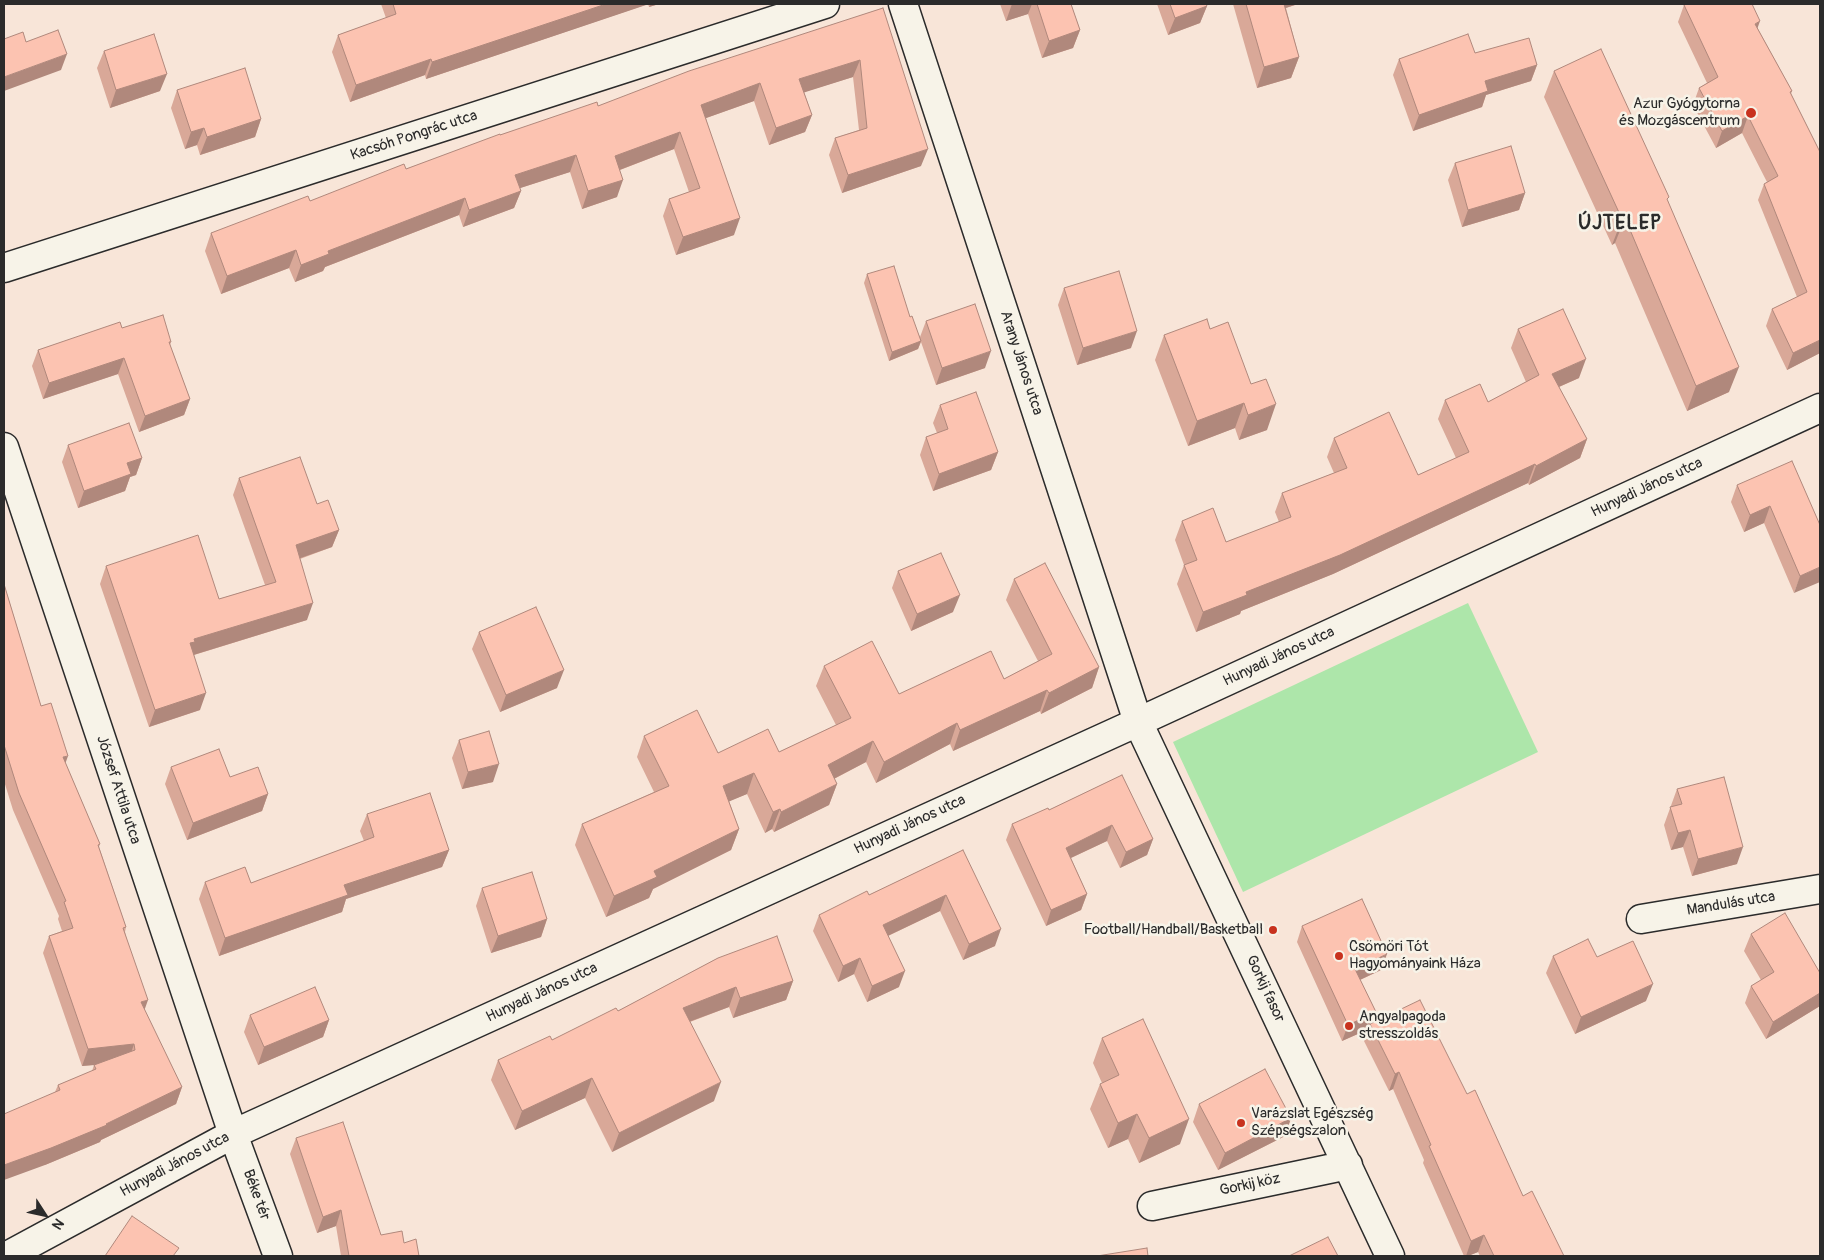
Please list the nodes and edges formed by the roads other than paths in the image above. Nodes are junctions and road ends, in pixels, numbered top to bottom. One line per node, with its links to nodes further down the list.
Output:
1 (825, 4): 3 (street, Kacsóh Pongrác utca)
2 (903, 4): 6 (street, Arany János utca)
3 (4, 268)
4 (1820, 408): 6 (street, Hunyadi János utca)
5 (4, 447): 9 (street, József Attila utca)
6 (1138, 722): 9 (street, Hunyadi János utca); 10 (street, Gorkij fasor)
7 (1820, 889): 8 (street, Mandulás utca)
8 (1641, 919)
9 (233, 1134): 12 (street, Hunyadi János utca); 13 (street, Béke tér)
10 (1348, 1165): 11 (street, Gorkij köz); 14 (street, Gorkij fasor)
11 (1152, 1206)
12 (7, 1256)
13 (278, 1256)
14 (1390, 1256)

